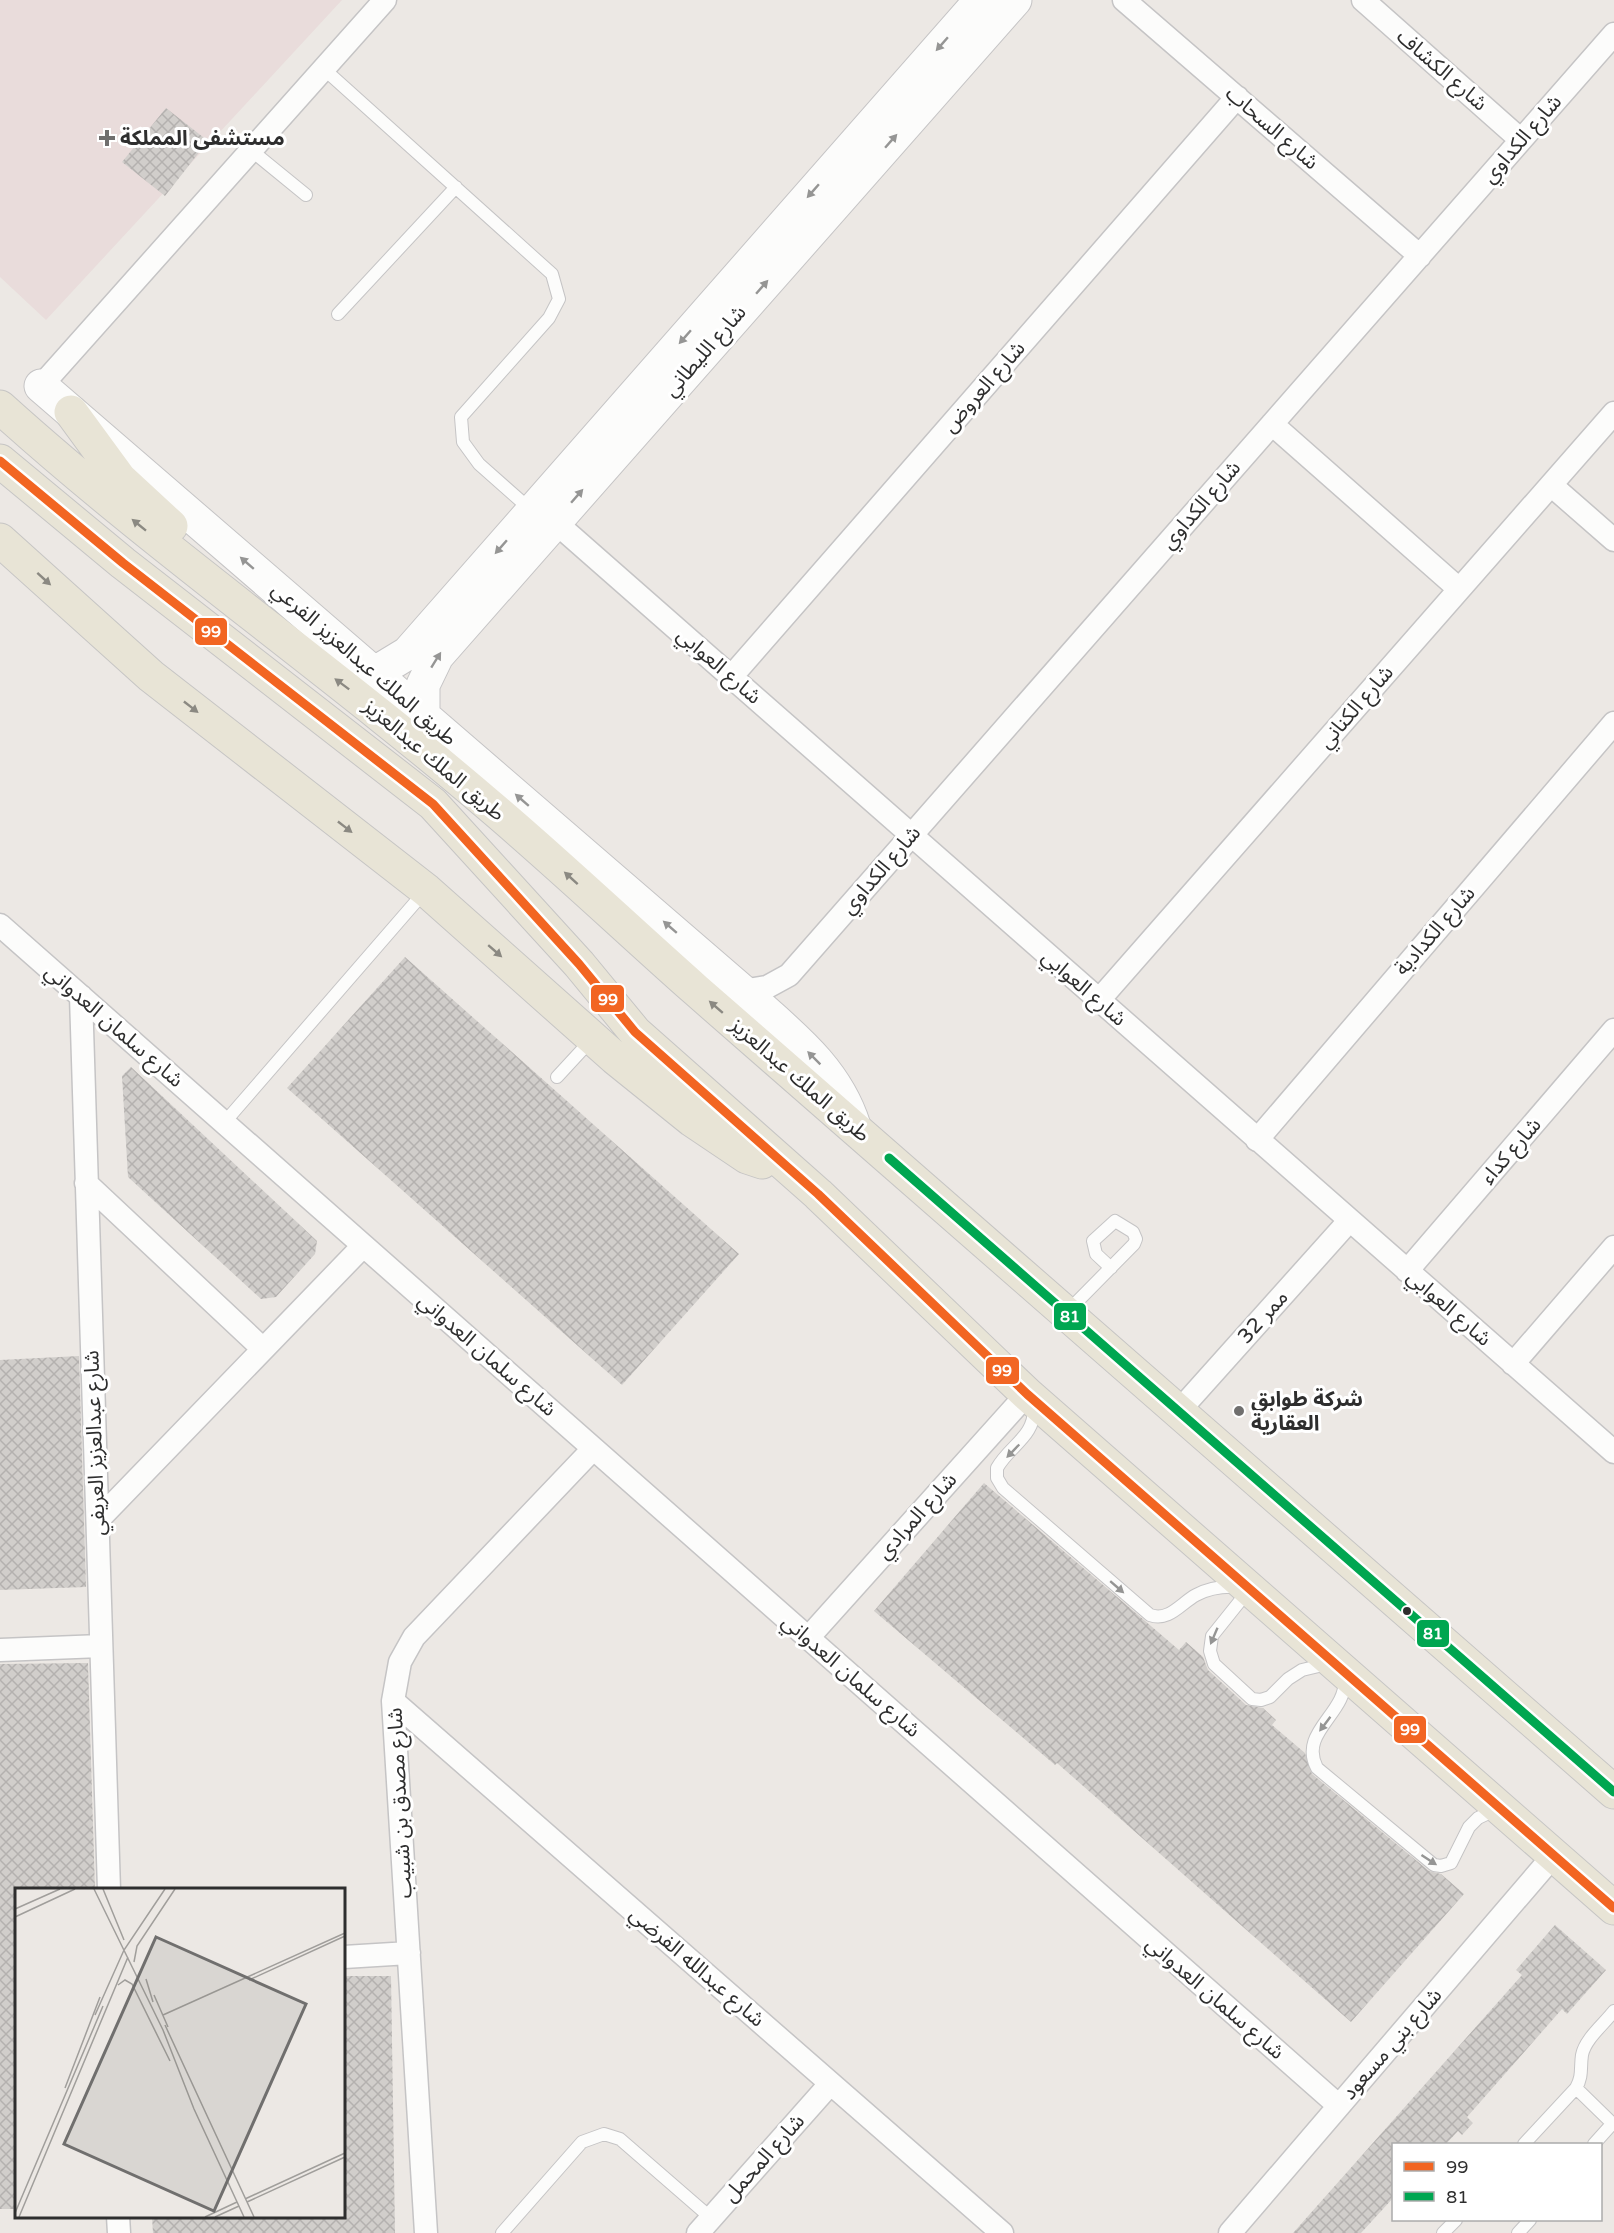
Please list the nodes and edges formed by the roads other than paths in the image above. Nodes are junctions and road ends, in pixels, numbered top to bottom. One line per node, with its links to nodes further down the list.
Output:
1 (385, 0): 7 (street)
2 (981, 0): 22 (street, شارع الليطاني, one-way to 22)
3 (1015, 0): 22 (street, شارع الليطاني, one-way to 3)
4 (1124, 0): 8 (street, شارع السحاب)
5 (1363, 0): 9 (street, شارع الكشاف)
6 (1614, 34): 9 (street, شارع الكداوي)
7 (324, 69): 10 (street); 11 (lane)
8 (1237, 97): 13 (street, شارع السحاب); 28 (street, شارع العروض)
9 (1521, 140): 13 (street, شارع الكداوي)
10 (252, 151): 12 (lane); 15 (street)
11 (456, 187): 14 (lane); 22 (lane)
12 (306, 195)
13 (1420, 256): 19 (street, شارع الكداوي)
14 (338, 314)
15 (41, 386): 17 (street, طريق الملك عبدالعزيز الفرعي)
16 (0, 407): 26 (main road, طريق الملك عبدالعزيز, one-way to 16)
17 (71, 412): 26 (main road); 27 (street, طريق الملك عبدالعزيز الفرعي, one-way to 17)
18 (1614, 414): 21 (street, شارع الكناني)
19 (1272, 424): 25 (street); 31 (street, شارع الكداوي)
20 (0, 461): 45 (main road, طريق الملك عبدالعزيز)
21 (1551, 485): 24 (street); 25 (street, شارع الكناني)
22 (544, 517): 27 (street, شارع الليطاني, one-way to 27); 28 (street, شارع العوابي); 29 (street, شارع الليطاني, one-way to 22)
23 (0, 540): 32 (main road, one-way to 32)
24 (1614, 540)
25 (1460, 589): 37 (street, شارع الكناني)
26 (228, 597): 43 (main road, طريق الملك عبدالعزيز, one-way to 26)
27 (375, 674): 29 (street, طريق الملك عبدالعزيز الفرعي)
28 (731, 677): 31 (street, شارع العوابي)
29 (423, 715): 35 (street, طريق الملك عبدالعزيز الفرعي, one-way to 29)
30 (1614, 723): 44 (street, شارع الكدادية)
31 (911, 836): 34 (street, شارع الكداوي); 37 (street, شارع العوابي)
32 (426, 891): 40 (main road, one-way to 40); 42 (lane)
33 (0, 926): 36 (street, شارع سلمان العدواني)
34 (789, 975): 35 (street, شارع الكداوي); 38 (street, شارع الكداوي)
35 (742, 991): 38 (street, طريق الملك عبدالعزيز الفرعي)
36 (81, 996): 42 (street, شارع سلمان العدواني); 46 (street, شارع عبدالعزيز العريفي)
37 (1099, 1000): 44 (street, شارع العوابي)
38 (779, 1025): 43 (street, طريق الملك عبدالعزيز الفرعي, one-way to 38)
39 (1614, 1030): 51 (street, شارع كداء)
40 (593, 1038): 41 (lane); 45 (main road)
41 (557, 1077)
42 (224, 1123): 48 (street, شارع سلمان العدواني)
43 (854, 1126): 52 (main road, طريق الملك عبدالعزيز)
44 (1257, 1140): 47 (street, شارع العوابي)
45 (793, 1173): 55 (main road, طريق الملك عبدالعزيز)
46 (86, 1183): 53 (street); 59 (street, شارع عبدالعزيز العريفي)
47 (1349, 1221): 51 (street, شارع العوابي); 56 (street, ممر 32)
48 (363, 1246): 53 (street); 57 (street, شارع سلمان العدواني)
49 (1614, 1247): 54 (street)
50 (1111, 1268): 52 (lane)
51 (1407, 1271): 54 (street, شارع العوابي)
52 (1066, 1313): 56 (main road, طريق الملك عبدالعزيز)
53 (263, 1349): 59 (street)
54 (1513, 1364): 58 (street, شارع العوابي)
55 (1030, 1397): 60 (main road, طريق الملك عبدالعزيز); 60 (lane, one-way to 60); 61 (street, شارع المرادي)
56 (1178, 1412): 66 (main road, طريق الملك عبدالعزيز)
57 (593, 1449): 61 (street, شارع سلمان العدواني); 65 (street, شارع مصدق بن شبيب)
58 (1614, 1452)
59 (98, 1520): 62 (street, شارع عبدالعزيز العريفي)
60 (1248, 1589): 64 (main road, طريق الملك عبدالعزيز); 64 (lane, one-way to 64)
61 (808, 1638): 76 (street, شارع سلمان العدواني)
62 (101, 1646): 63 (street); 69 (street, شارع عبدالعزيز العريفي)
63 (0, 1650)
64 (1339, 1667): 67 (main road, طريق الملك عبدالعزيز); 67 (lane, one-way to 67)
65 (393, 1701): 71 (street, شارع مصدق بن شبيب); 74 (street, شارع عبدالله الفرضي)
66 (1614, 1792)
67 (1500, 1808): 68 (main road, طريق الملك عبدالعزيز)
68 (1554, 1855): 70 (main road, طريق الملك عبدالعزيز); 76 (street, شارع بني مسعود)
69 (109, 1888)
70 (1613, 1913)
71 (409, 1953): 72 (street); 85 (street, شارع مصدق بن شبيب)
72 (345, 1957)
73 (1612, 2018): 75 (lane)
74 (830, 2084): 83 (street, شارع المحمل); 87 (street, شارع عبدالله الفرضي)
75 (1576, 2088): 77 (lane); 78 (lane)
76 (1339, 2106): 88 (street, شارع بني مسعود)
77 (1613, 2124): 79 (lane)
78 (1526, 2143)
79 (1596, 2143)
80 (118, 2218): 84 (street)
81 (1455, 2221): 89 (lane)
82 (1529, 2221): 90 (lane)
83 (705, 2226): 86 (lane)
84 (119, 2233)
85 (426, 2233)
86 (502, 2233)
87 (1002, 2233)
88 (1230, 2233)
89 (1443, 2233)
90 (1518, 2233)

